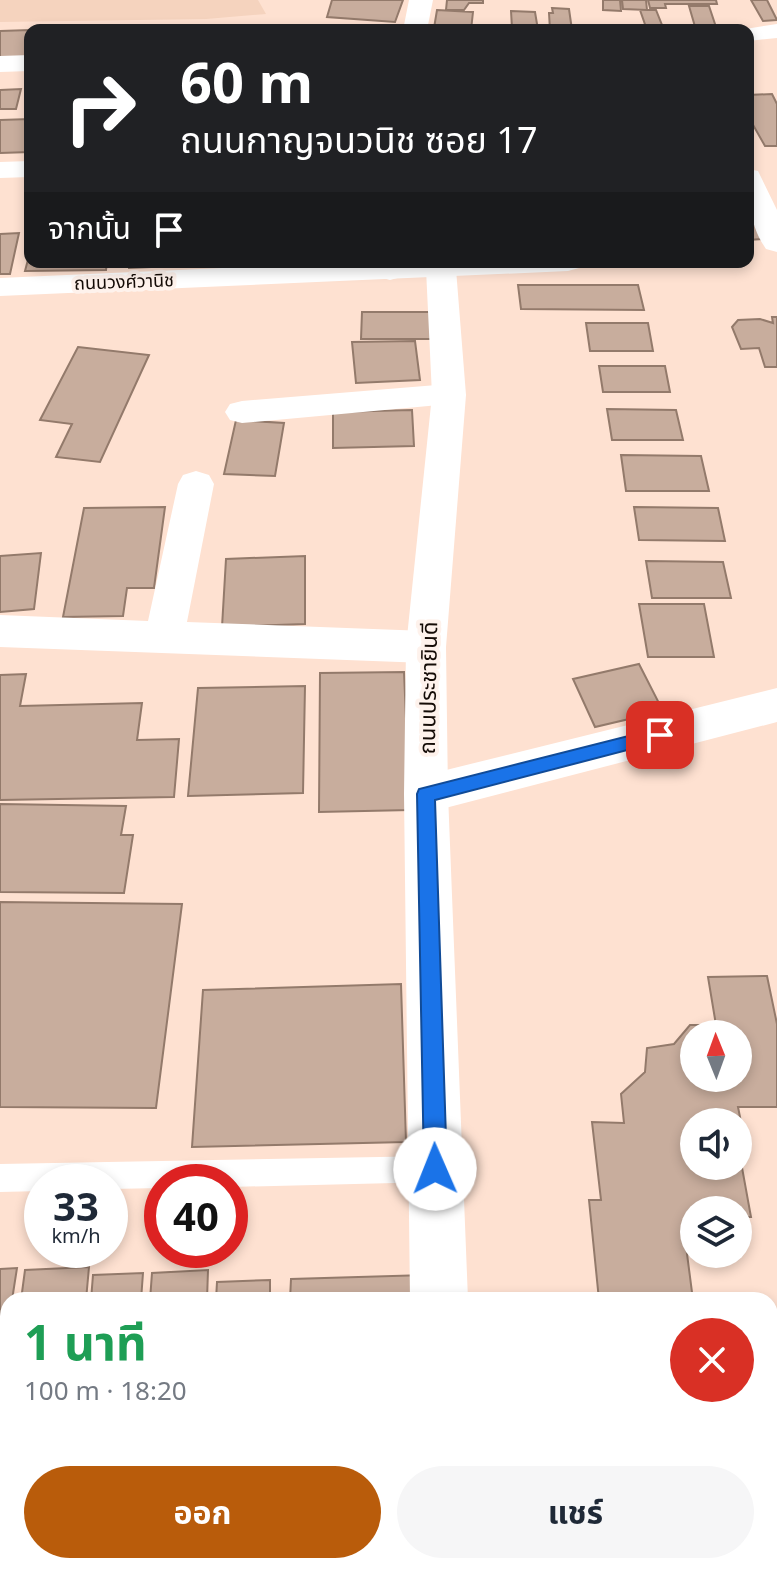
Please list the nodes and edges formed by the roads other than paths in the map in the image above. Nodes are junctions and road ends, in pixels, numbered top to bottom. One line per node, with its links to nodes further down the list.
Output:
1 (421, 0): 2 (street)
2 (416, 24)
3 (777, 31): 4 (street)
4 (754, 33)
5 (24, 63): 6 (street)
6 (0, 64)
7 (24, 169): 8 (street)
8 (0, 170)
9 (754, 191): 10 (street)
10 (777, 243)
11 (777, 251): 12 (street)
12 (754, 253)
13 (354, 268): 17 (street, ถนนวงศ์วานิช)
14 (424, 268): 16 (street, ถนนวงศ์วานิช)
15 (459, 268): 16 (street, ถนนวงศ์วานิช)
16 (441, 269): 18 (street, ถนนประชายินดี)
17 (0, 287)
18 (449, 395): 19 (street); 23 (street, ถนนประชายินดี)
19 (242, 412)
20 (196, 484): 22 (street)
21 (0, 631): 22 (street)
22 (164, 637): 23 (street)
23 (426, 647): 25 (street, ถนนประชายินดี)
24 (777, 705): 25 (street)
25 (426, 794): 26 (street, ถนนประชายินดี)
26 (435, 1169): 27 (lane); 28 (street, ถนนประชายินดี)
27 (0, 1178)
28 (439, 1292)

